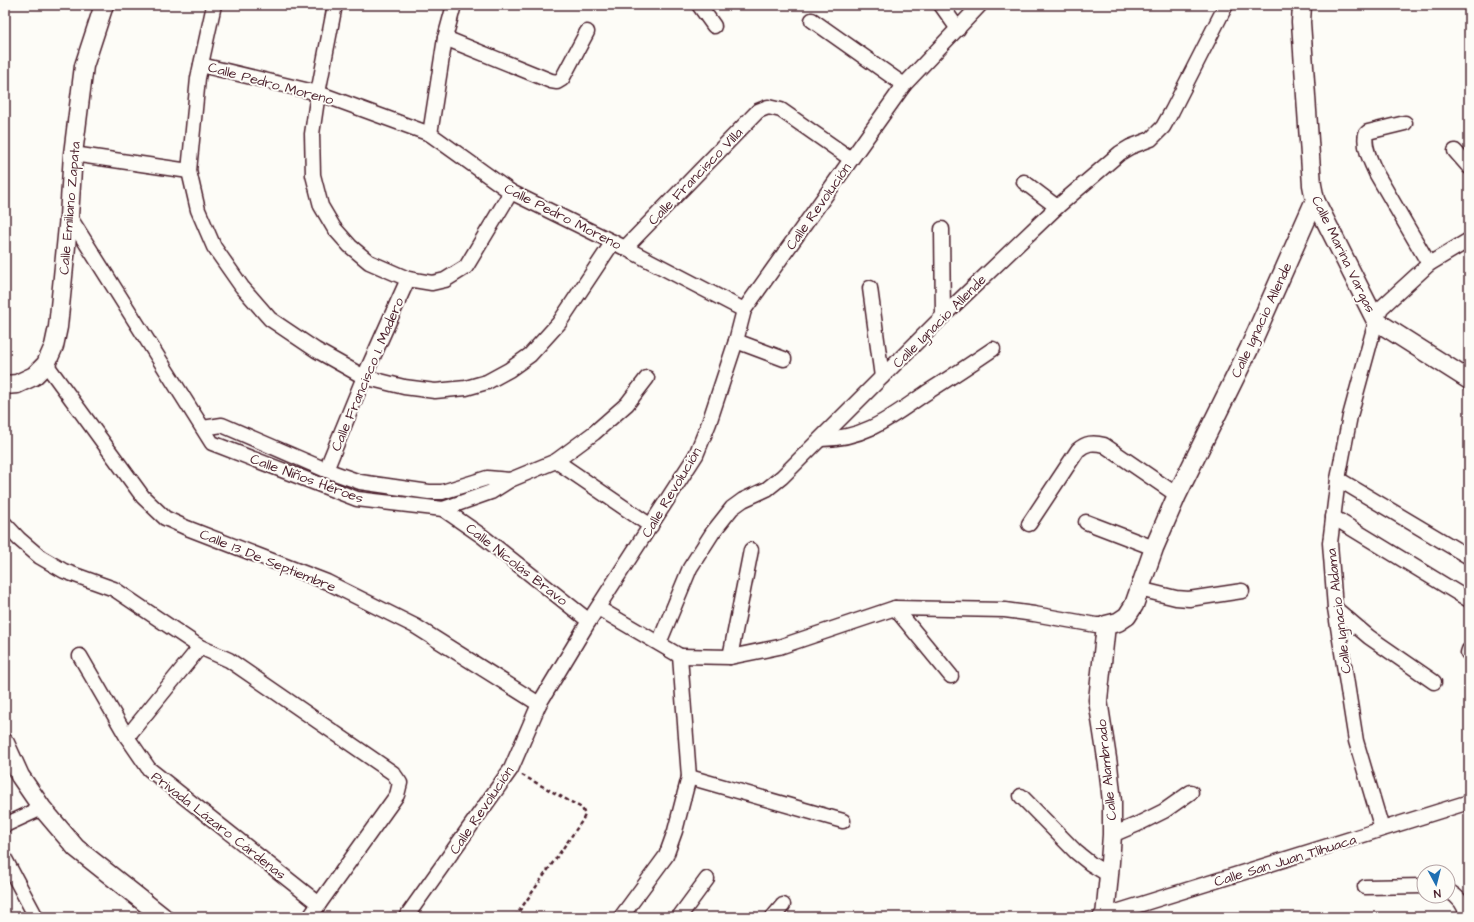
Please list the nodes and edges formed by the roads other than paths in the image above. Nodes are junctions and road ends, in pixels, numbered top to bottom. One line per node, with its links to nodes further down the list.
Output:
1 (104, 5): 21 (street, Calle Emiliano Zapata)
2 (214, 5): 15 (street, Calle Francisco Villa)
3 (335, 5): 17 (street)
4 (699, 5): 11 (street)
5 (941, 5): 12 (street)
6 (980, 5): 12 (street, Calle Revolución)
7 (1226, 5): 28 (street, Calle Ignacio Allende)
8 (1302, 5): 27 (street, Calle Marina Vargas)
9 (452, 6): 14 (street)
10 (812, 20): 16 (street)
11 (714, 26)
12 (958, 29): 16 (street, Calle Revolución)
13 (587, 32): 14 (street)
14 (446, 38): 19 (street)
15 (201, 65): 17 (street, Calle Pedro Moreno); 24 (street, Calle Francisco Villa)
16 (904, 84): 22 (street, Calle Revolución)
17 (318, 93): 19 (street, Calle Pedro Moreno); 34 (street)
18 (1405, 123): 33 (street)
19 (430, 134): 26 (street, Calle Pedro Moreno)
20 (1454, 151): 23 (street)
21 (73, 154): 24 (street); 29 (street, Calle Emiliano Zapata)
22 (851, 159): 32 (street, Calle Francisco Villa); 36 (street, Calle Revolución)
23 (1469, 166)
24 (189, 171): 43 (street, Calle Francisco Villa)
25 (1024, 182): 28 (street)
26 (511, 192): 32 (street, Calle Pedro Moreno); 34 (street)
27 (1315, 200): 38 (street, Calle Marina Vargas); 54 (street, Calle Ignacio Allende)
28 (1057, 207): 37 (street, Calle Ignacio Allende)
29 (69, 216): 42 (street, Calle Emiliano Zapata); 48 (street, Calle Niños Héroes)
30 (942, 229): 37 (street)
31 (1469, 240): 33 (street, Calle Ignacio Aldama)
32 (619, 245): 36 (street, Calle Pedro Moreno); 43 (street, Calle Francisco Villa)
33 (1430, 264): 38 (street, Calle Ignacio Aldama)
34 (408, 279): 43 (street, Calle Francisco I. Madero)
35 (870, 288): 44 (street)
36 (744, 310): 39 (street, Calle Revolución)
37 (943, 316): 44 (street, Calle Ignacio Allende)
38 (1376, 321): 46 (street, Calle Marina Vargas); 52 (street, Calle Ignacio Aldama)
39 (736, 341): 41 (street); 60 (street, Calle Revolución)
40 (993, 349): 49 (street)
41 (784, 359)
42 (46, 364): 47 (street, Calle Emiliano Zapata); 79 (street, Calle 13 De Septiembre)
43 (364, 377): 51 (street, Calle Francisco I. Madero)
44 (882, 377): 49 (street, Calle Ignacio Allende)
45 (647, 378): 50 (street, Calle Niños Héroes)
46 (1469, 380)
47 (5, 385)
48 (203, 428): 51 (street, Calle Niños Héroes); 55 (street, Calle Niños Héroes)
49 (821, 439): 72 (street, Calle Ignacio Allende)
50 (556, 461): 53 (street, Calle Niños Héroes); 60 (street)
51 (326, 470): 53 (street, Calle Niños Héroes)
52 (1338, 479): 56 (street, Calle Ignacio Aldama); 63 (street)
53 (510, 480): 55 (street, Calle Niños Héroes)
54 (1177, 495): 59 (street); 61 (street, Calle Ignacio Allende)
55 (443, 509): 70 (street, Calle Nicolás Bravo)
56 (1333, 517): 66 (street); 69 (street, Calle Ignacio Aldama)
57 (1086, 522): 61 (street)
58 (5, 524): 73 (street)
59 (1029, 524)
60 (651, 526): 67 (street, Calle Revolución)
61 (1154, 548): 64 (street, Calle Ignacio Allende)
62 (751, 550): 76 (street)
63 (1469, 557)
64 (1139, 589): 65 (street); 71 (street, Calle Ignacio Allende)
65 (1242, 591)
66 (1469, 600)
67 (598, 608): 70 (street, Calle Revolución); 72 (street)
68 (895, 608): 71 (street); 76 (street); 77 (street)
69 (1335, 608): 78 (street); 89 (street, Calle Ignacio Aldama)
70 (589, 621): 79 (street, Calle Revolución)
71 (1106, 625): 90 (street, Calle Alambrado)
72 (659, 643): 75 (street)
73 (200, 647): 80 (street); 97 (street)
74 (80, 656): 80 (street, Privada Lázaro Cárdenas)
75 (680, 656): 76 (street); 82 (street)
76 (730, 657)
77 (951, 676)
78 (1434, 682)
79 (539, 704): 103 (street, Calle Revolución)
80 (127, 737): 97 (street, Privada Lázaro Cárdenas)
81 (5, 743): 86 (street)
82 (689, 777): 87 (street); 104 (street)
83 (1191, 792): 90 (street)
84 (1021, 796): 92 (street)
85 (1469, 802): 89 (street, Calle San Juan Tlihuaca)
86 (42, 808): 88 (street); 101 (street)
87 (843, 821)
88 (5, 825)
89 (1382, 829): 99 (street, Calle San Juan Tlihuaca)
90 (1112, 835): 92 (street, Calle Alambrado)
91 (5, 859): 100 (street)
92 (1110, 875): 99 (street, Calle Alambrado)
93 (707, 879): 105 (street)
94 (1416, 886): 95 (street)
95 (1365, 887)
96 (1456, 895): 107 (street)
97 (318, 904): 102 (street)
98 (783, 905): 106 (street)
99 (1103, 916)
100 (36, 917)
101 (163, 917)
102 (310, 917)
103 (406, 917)
104 (621, 917)
105 (679, 917)
106 (773, 917)
107 (1468, 917)

